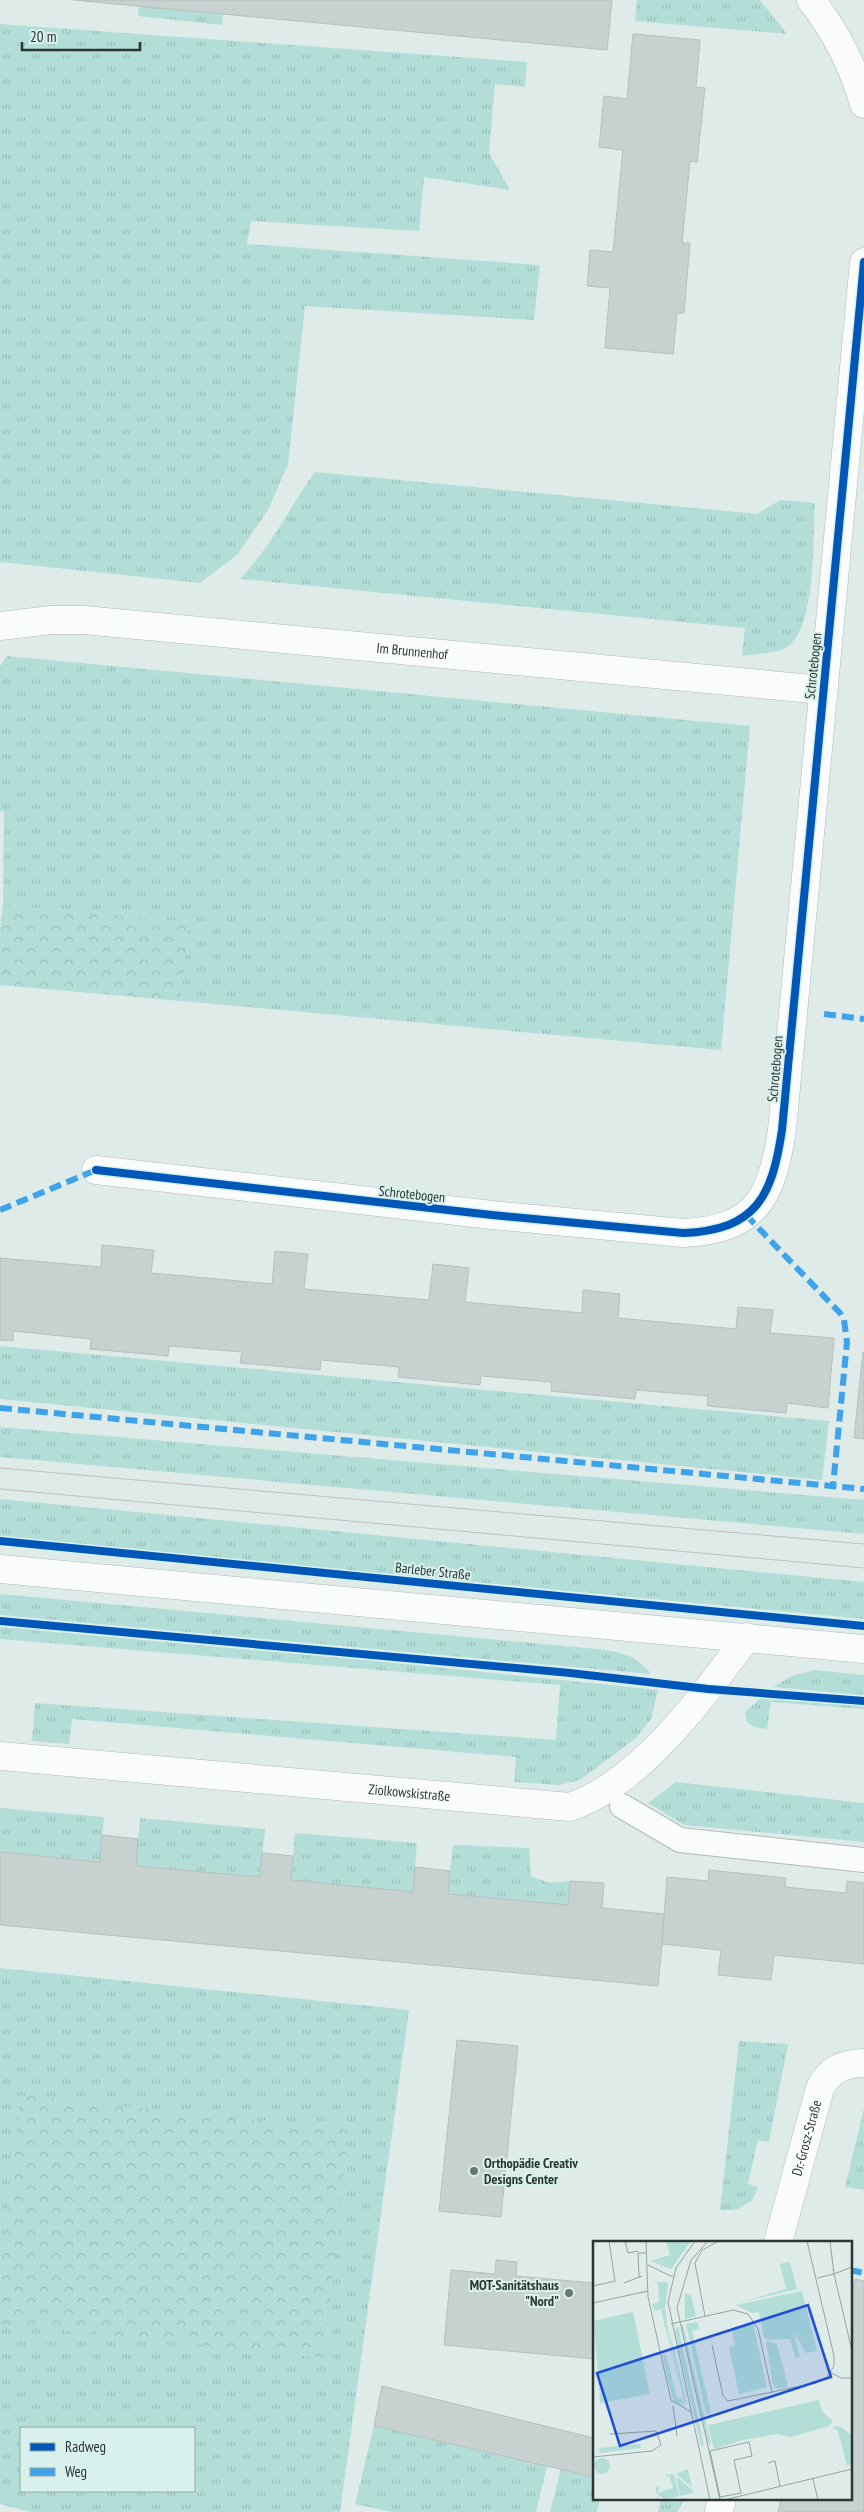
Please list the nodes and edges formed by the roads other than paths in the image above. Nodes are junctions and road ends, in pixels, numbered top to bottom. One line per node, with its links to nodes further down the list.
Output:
1 (811, 0): 2 (street)
2 (864, 104)
3 (864, 262): 5 (street, Schrotebogen)
4 (0, 626): 5 (street, Im Brunnenhof)
5 (823, 690): 6 (street, Schrotebogen)
6 (96, 1170)
7 (0, 1569): 8 (street)
8 (747, 1636): 9 (street); 10 (street, Ziolkowskistraße)
9 (864, 1649)
10 (0, 1756)
11 (622, 1806): 12 (lane)
12 (864, 1860)
13 (864, 2063): 14 (street, Dr.-Grosz-Straße)
14 (778, 2241)

